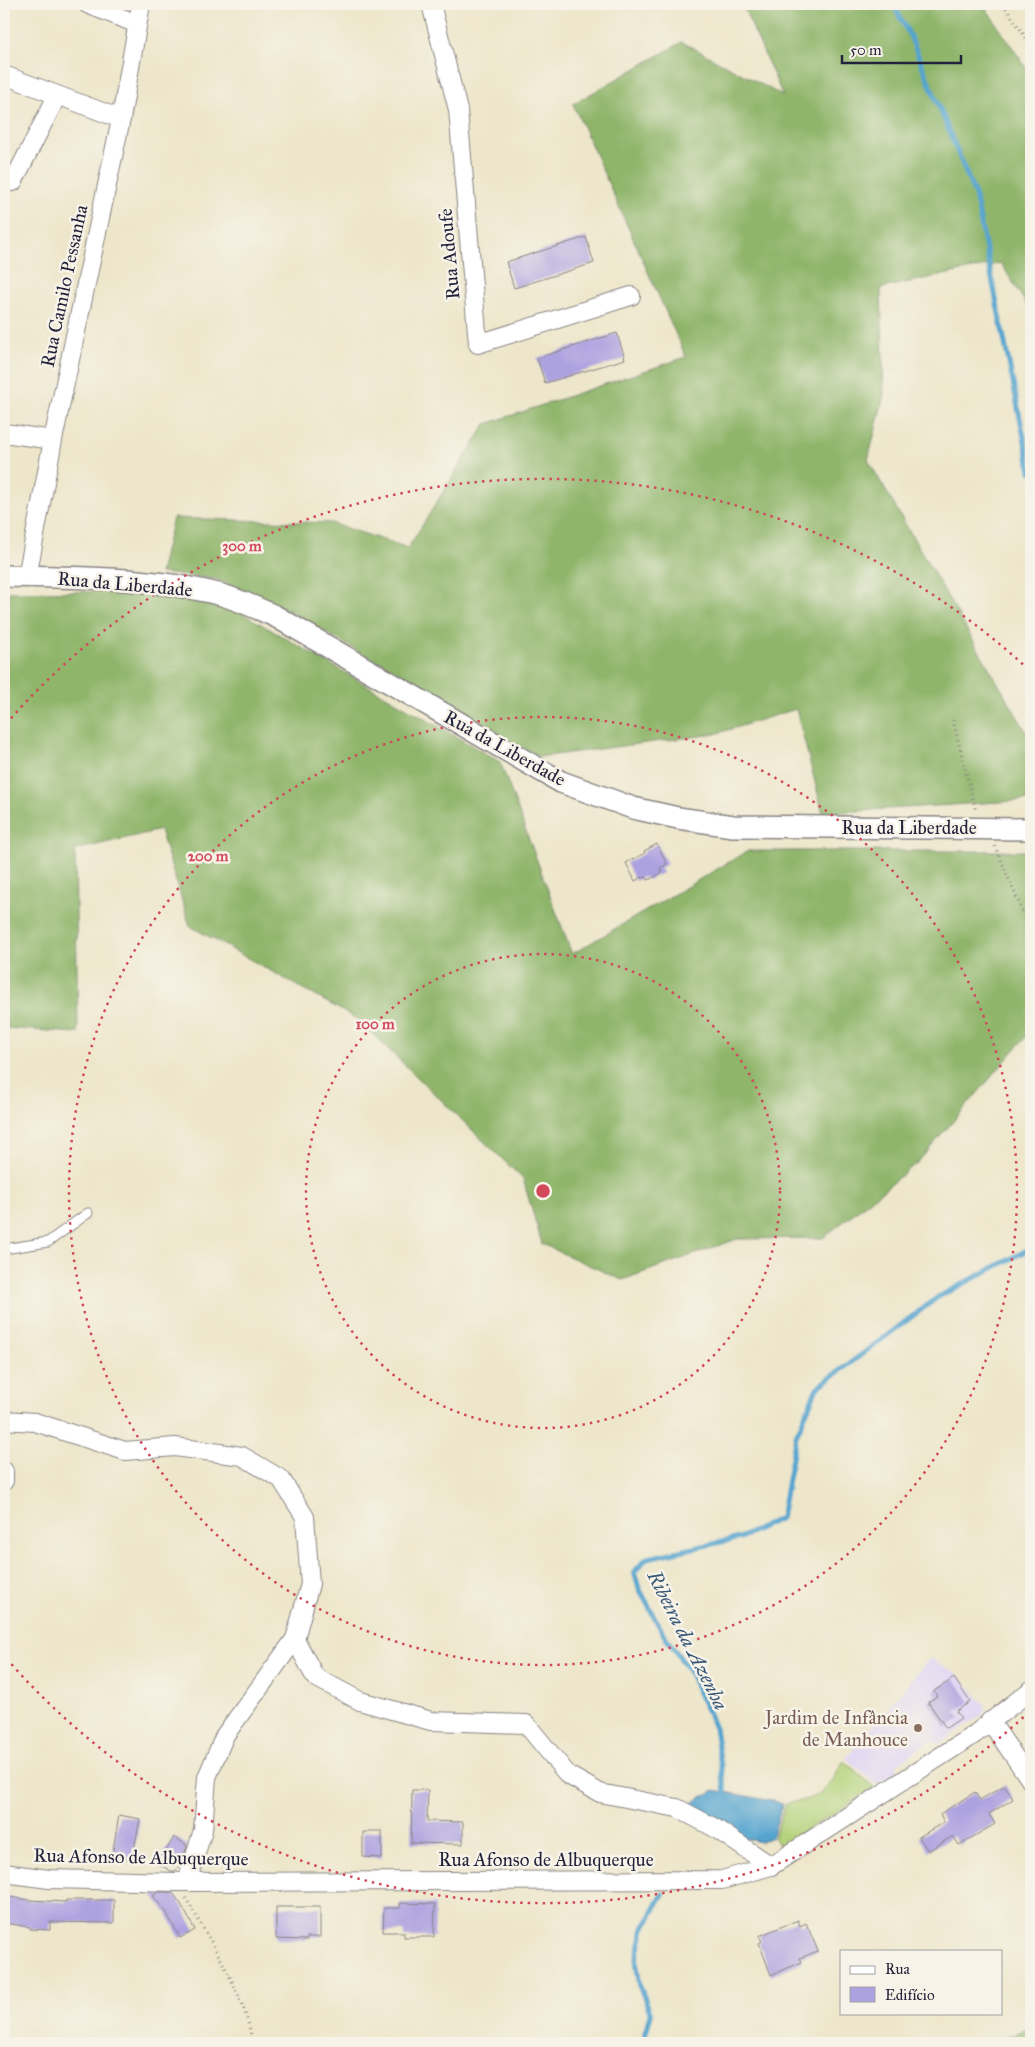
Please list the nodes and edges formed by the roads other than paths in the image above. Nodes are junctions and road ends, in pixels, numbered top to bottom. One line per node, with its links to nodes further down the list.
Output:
1 (87, 4): 4 (street)
2 (142, 4): 4 (street, Rua Camilo Pessanha)
3 (431, 4): 9 (street, Rua Adoufe)
4 (137, 24): 7 (street, Rua Camilo Pessanha)
5 (5, 80): 6 (street)
6 (57, 96): 7 (street); 8 (street)
7 (121, 119): 11 (street, Rua Camilo Pessanha)
8 (13, 182)
9 (632, 296)
10 (4, 434): 11 (street)
11 (53, 440): 13 (street, Rua Camilo Pessanha)
12 (4, 576): 13 (street, Rua da Liberdade)
13 (27, 576): 14 (street, Rua da Liberdade)
14 (1031, 829)
15 (88, 1213): 16 (lane)
16 (4, 1249)
17 (4, 1420): 20 (street)
18 (4, 1471): 19 (street)
19 (4, 1481)
20 (295, 1639): 24 (street); 26 (street)
21 (1031, 1690): 22 (street, Rua Afonso de Albuquerque)
22 (990, 1721): 23 (street); 24 (street, Rua Afonso de Albuquerque)
23 (1031, 1781)
24 (771, 1866): 26 (street, Rua Afonso de Albuquerque)
25 (4, 1873): 26 (street, Rua Afonso de Albuquerque)
26 (182, 1882)

